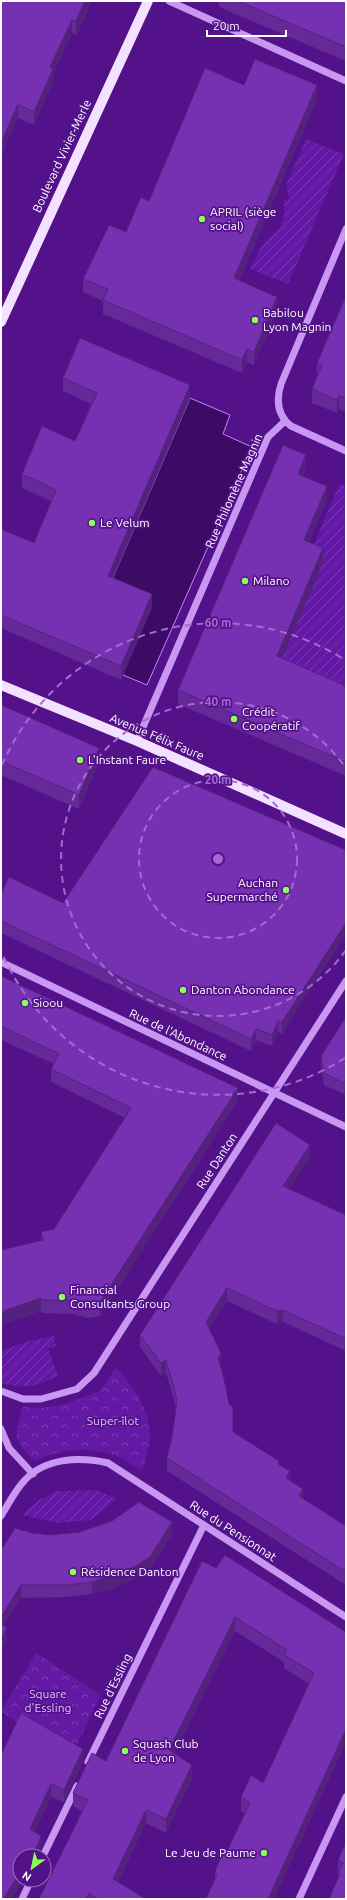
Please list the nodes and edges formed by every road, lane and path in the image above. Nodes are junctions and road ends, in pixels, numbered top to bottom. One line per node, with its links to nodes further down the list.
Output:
1 (148, 1): 5 (main road, Boulevard Vivier-Merle)
2 (169, 1): 3 (street)
3 (346, 81)
4 (346, 229): 6 (street)
5 (1, 322)
6 (285, 421): 7 (street); 9 (street, Rue Philomène Magnin)
7 (346, 451)
8 (1, 685): 9 (main road, Avenue Félix Faure)
9 (137, 741): 10 (main road, Avenue Félix Faure)
10 (346, 834)
11 (1, 962): 13 (street, Rue de l'Abondance)
12 (346, 981): 13 (street, Rue Danton)
13 (274, 1093): 14 (street, Rue de l'Abondance); 15 (street, Rue Danton)
14 (346, 1127)
15 (1, 1391)
16 (1, 1428): 17 (street)
17 (32, 1474): 18 (street); 19 (street, Rue du Pensionnat)
18 (1, 1516)
19 (204, 1525): 20 (street, Rue du Pensionnat); 21 (street, Rue d'Essling)
20 (346, 1617)
21 (84, 1771)
22 (81, 1778): 24 (street)
23 (346, 1797): 27 (street)
24 (47, 1848)
25 (27, 1888): 26 (street)
26 (22, 1899)
27 (299, 1899)

